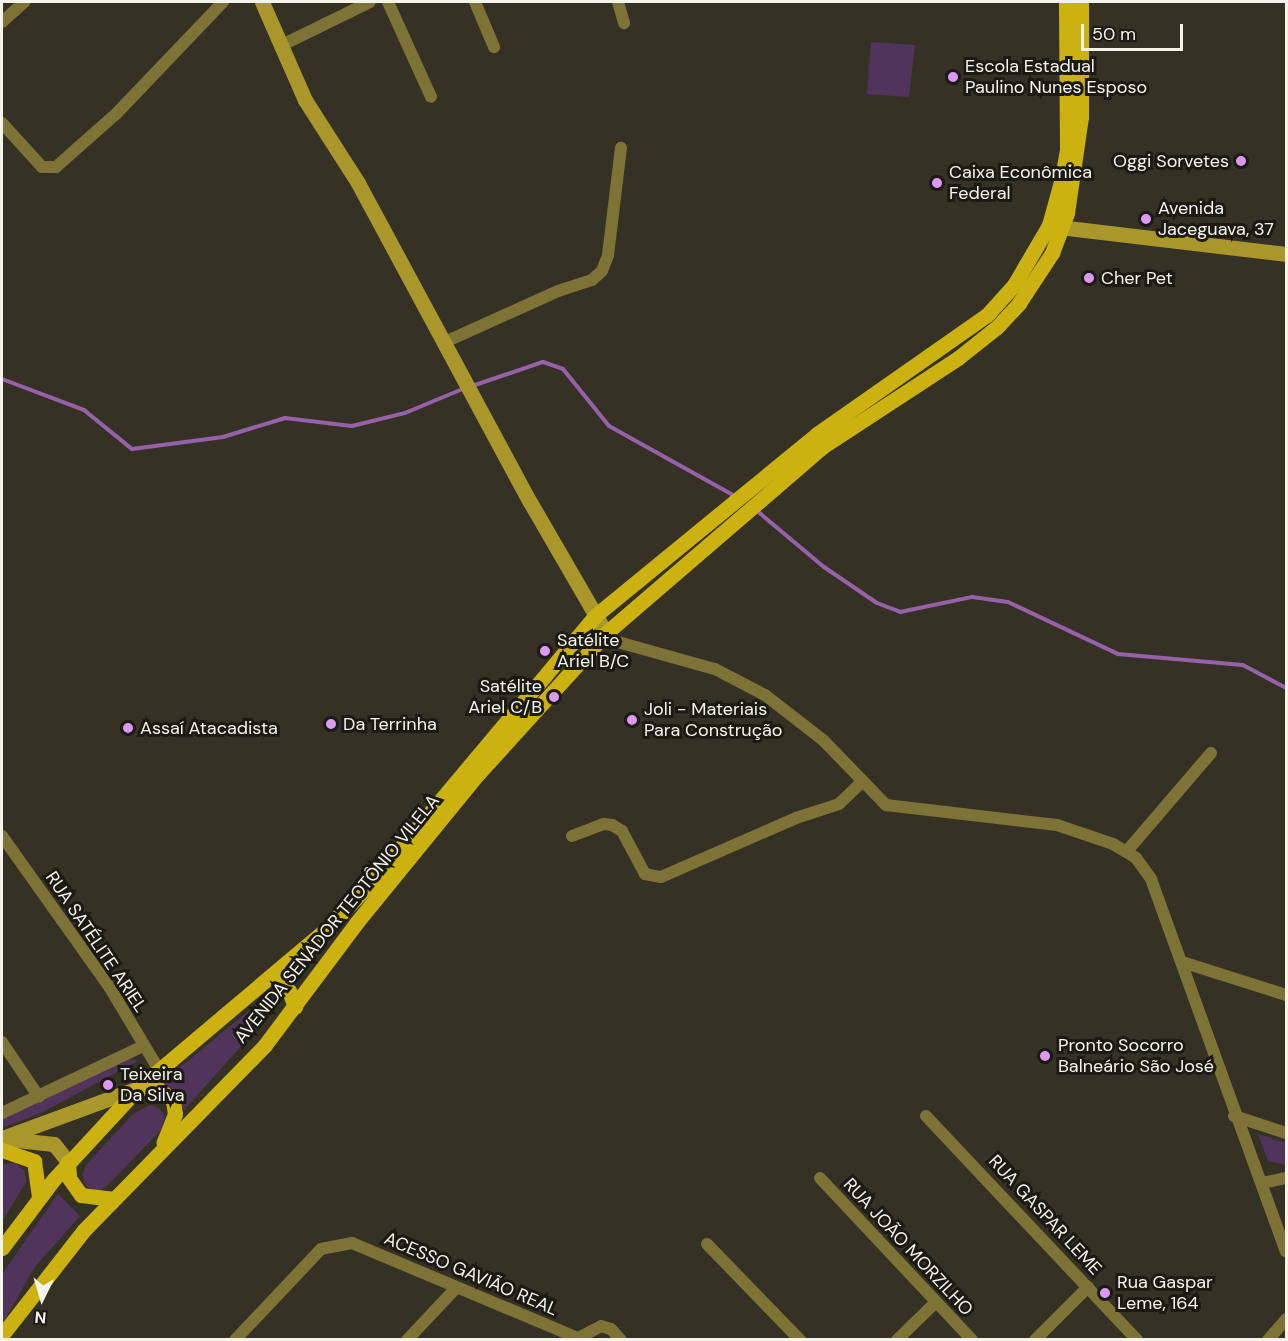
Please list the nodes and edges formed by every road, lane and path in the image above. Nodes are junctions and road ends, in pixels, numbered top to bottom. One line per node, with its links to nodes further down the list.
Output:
1 (24, 2): 10 (street)
2 (223, 2): 15 (street)
3 (262, 2): 12 (main road)
4 (370, 2): 12 (street)
5 (388, 2): 14 (street)
6 (475, 2): 13 (street)
7 (618, 2): 11 (street)
8 (1066, 2): 17 (main road)
9 (1081, 2): 17 (main road)
10 (2, 22)
11 (624, 23)
12 (280, 46): 19 (main road)
13 (494, 47)
14 (431, 97)
15 (2, 123)
16 (621, 148): 19 (street)
17 (1056, 226): 18 (main road); 20 (main road)
18 (1287, 254)
19 (445, 342): 21 (main road)
20 (738, 509): 21 (main road, AVENIDA SENADOR TEOTÔNIO VILELA); 22 (main road, AVENIDA SENADOR TEOTÔNIO VILELA)
21 (596, 615): 22 (main road); 29 (main road, AVENIDA SENADOR TEOTÔNIO VILELA)
22 (606, 633): 24 (street); 31 (main road, AVENIDA SENADOR TEOTÔNIO VILELA)
23 (1211, 753): 27 (street)
24 (863, 781): 26 (street); 27 (street)
25 (2, 836): 33 (street, RUA SATÉLITE ARIEL)
26 (572, 836)
27 (1127, 851): 28 (street)
28 (1182, 962): 30 (street); 39 (street)
29 (275, 973): 31 (main road); 34 (main road, AVENIDA SENADOR TEOTÔNIO VILELA)
30 (1287, 995)
31 (295, 1007): 43 (main road, AVENIDA SENADOR TEOTÔNIO VILELA)
32 (2, 1042): 36 (street)
33 (142, 1046): 34 (street, RUA SATÉLITE ARIEL); 36 (street)
34 (159, 1070): 35 (main road, AVENIDA SENADOR TEOTÔNIO VILELA)
35 (138, 1088): 41 (main road); 43 (main road); 44 (main road, AVENIDA SENADOR TEOTÔNIO VILELA)
36 (39, 1096): 37 (street)
37 (2, 1113)
38 (926, 1116): 53 (street, RUA GASPAR LEME)
39 (1234, 1116): 40 (street); 47 (street)
40 (1287, 1133)
41 (2, 1138): 44 (main road)
42 (2, 1150): 48 (main road)
43 (157, 1157): 49 (main road, AVENIDA SENADOR TEOTÔNIO VILELA)
44 (68, 1162): 48 (main road, AVENIDA SENADOR TEOTÔNIO VILELA); 49 (main road)
45 (820, 1178): 55 (street, RUA JOÃO MORZILHO)
46 (1287, 1178): 47 (street)
47 (1262, 1183): 52 (street)
48 (39, 1198): 51 (main road, AVENIDA SENADOR TEOTÔNIO VILELA)
49 (112, 1199): 57 (main road, AVENIDA SENADOR TEOTÔNIO VILELA)
50 (707, 1244): 62 (street)
51 (2, 1248)
52 (1287, 1251)
53 (1088, 1287): 65 (street); 66 (street, RUA GASPAR LEME)
54 (455, 1289): 58 (street, ACESSO GAVIÃO REAL); 59 (street, ACESSO GAVIÃO REAL); 60 (street)
55 (935, 1303): 63 (street); 64 (street, RUA JOÃO MORZILHO)
56 (1287, 1319): 67 (street)
57 (2, 1335)
58 (575, 1338): 61 (street)
59 (235, 1340)
60 (407, 1340)
61 (621, 1340)
62 (800, 1340)
63 (897, 1340)
64 (972, 1340)
65 (1035, 1340)
66 (1137, 1340)
67 (1268, 1340)

